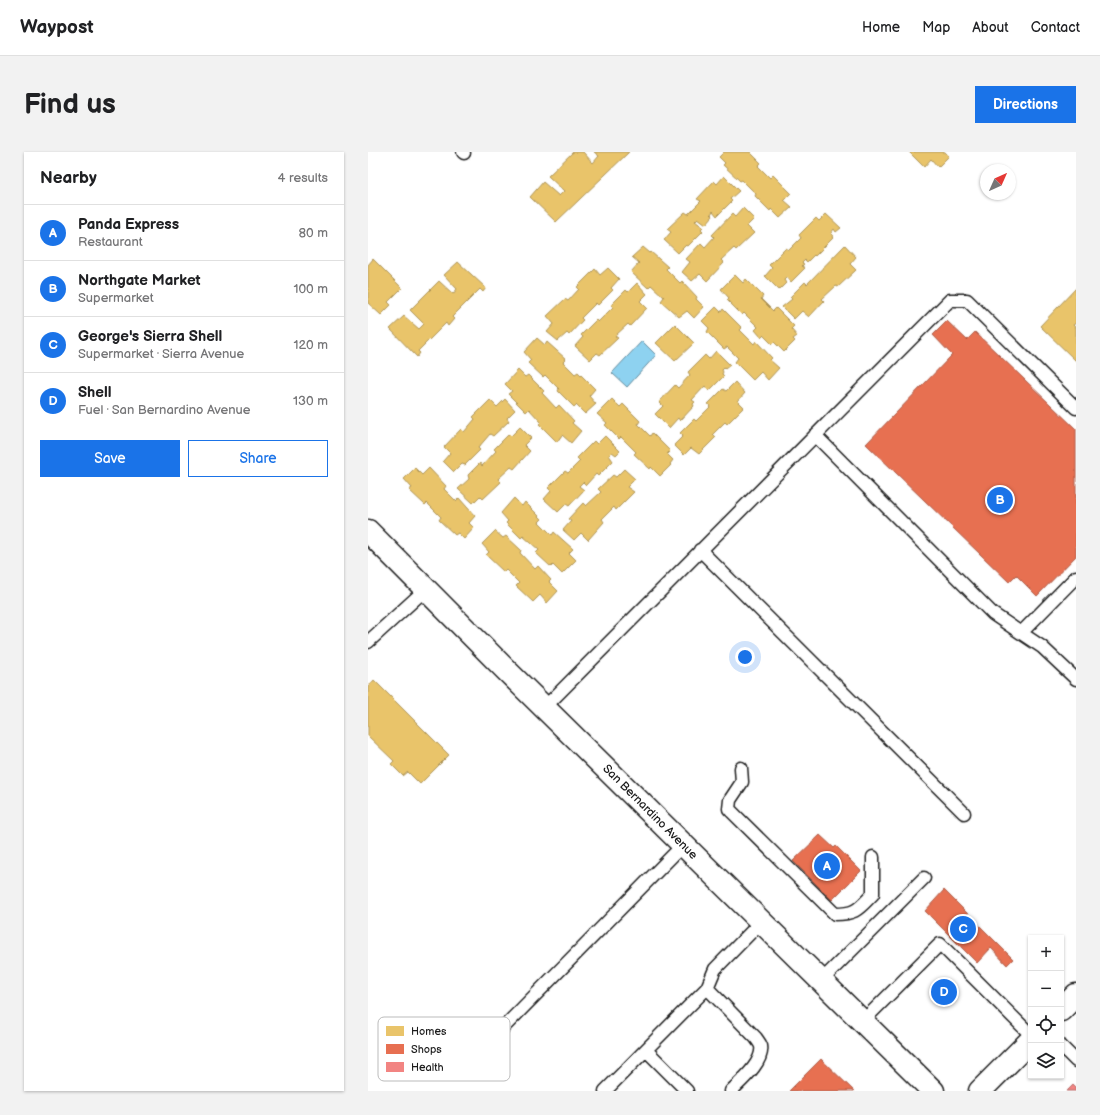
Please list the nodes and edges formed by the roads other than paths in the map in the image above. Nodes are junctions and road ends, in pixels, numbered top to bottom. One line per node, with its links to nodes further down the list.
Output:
1 (1076, 408): 2 (lane)
2 (815, 435): 4 (lane); 7 (lane)
3 (368, 531): 6 (main road, San Bernardino Avenue)
4 (700, 550): 10 (lane); 12 (lane)
5 (1076, 577): 7 (lane)
6 (426, 589): 8 (lane); 10 (main road, San Bernardino Avenue)
7 (1021, 633): 9 (lane)
8 (368, 642)
9 (1073, 670)
10 (544, 708): 13 (main road, San Bernardino Avenue)
11 (741, 768): 14 (lane)
12 (964, 813)
13 (683, 845): 16 (main road, San Bernardino Avenue); 21 (lane)
14 (873, 857)
15 (924, 878): 17 (lane)
16 (761, 922): 17 (main road, San Bernardino Avenue); 18 (lane)
17 (821, 981): 22 (main road, San Bernardino Avenue)
18 (707, 988): 26 (lane); 30 (lane)
19 (1076, 995): 20 (main road)
20 (1064, 1007)
21 (510, 1021)
22 (863, 1021): 23 (lane); 31 (main road, San Bernardino Avenue)
23 (1028, 1031)
24 (1028, 1043): 32 (main road)
25 (1064, 1049): 27 (lane)
26 (646, 1050): 28 (lane); 29 (lane)
27 (1076, 1061)
28 (605, 1091)
29 (687, 1091)
30 (730, 1091)
31 (933, 1091)
32 (980, 1091)

